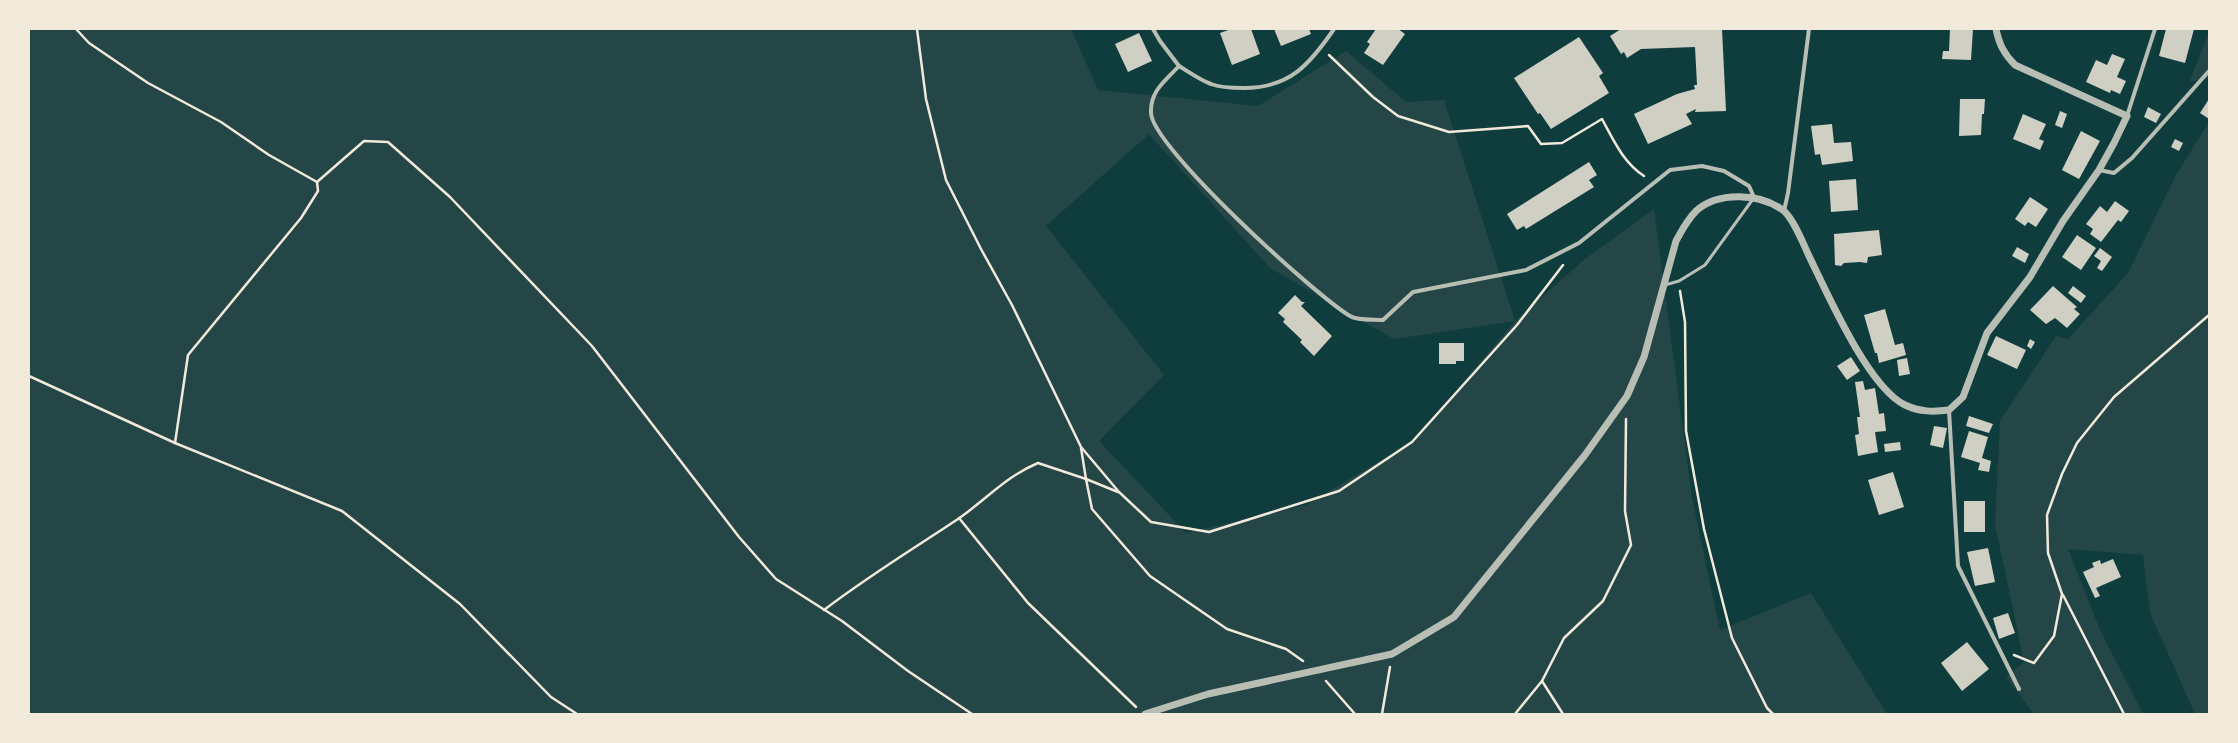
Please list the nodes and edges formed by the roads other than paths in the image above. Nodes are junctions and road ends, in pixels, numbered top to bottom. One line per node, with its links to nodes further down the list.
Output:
1 (1153, 29): 6 (street)
2 (1334, 29): 6 (street)
3 (1809, 29): 11 (street)
4 (1996, 29): 8 (street)
5 (2155, 29): 8 (street)
6 (1179, 66): 10 (street)
7 (2209, 71): 9 (street)
8 (2126, 116): 9 (street)
9 (2099, 170): 13 (street)
10 (1754, 197): 11 (street); 12 (lane); 12 (street)
11 (1784, 211): 13 (street)
12 (1663, 286): 15 (street)
13 (1949, 410): 14 (street)
14 (2019, 689)
15 (1145, 714)

